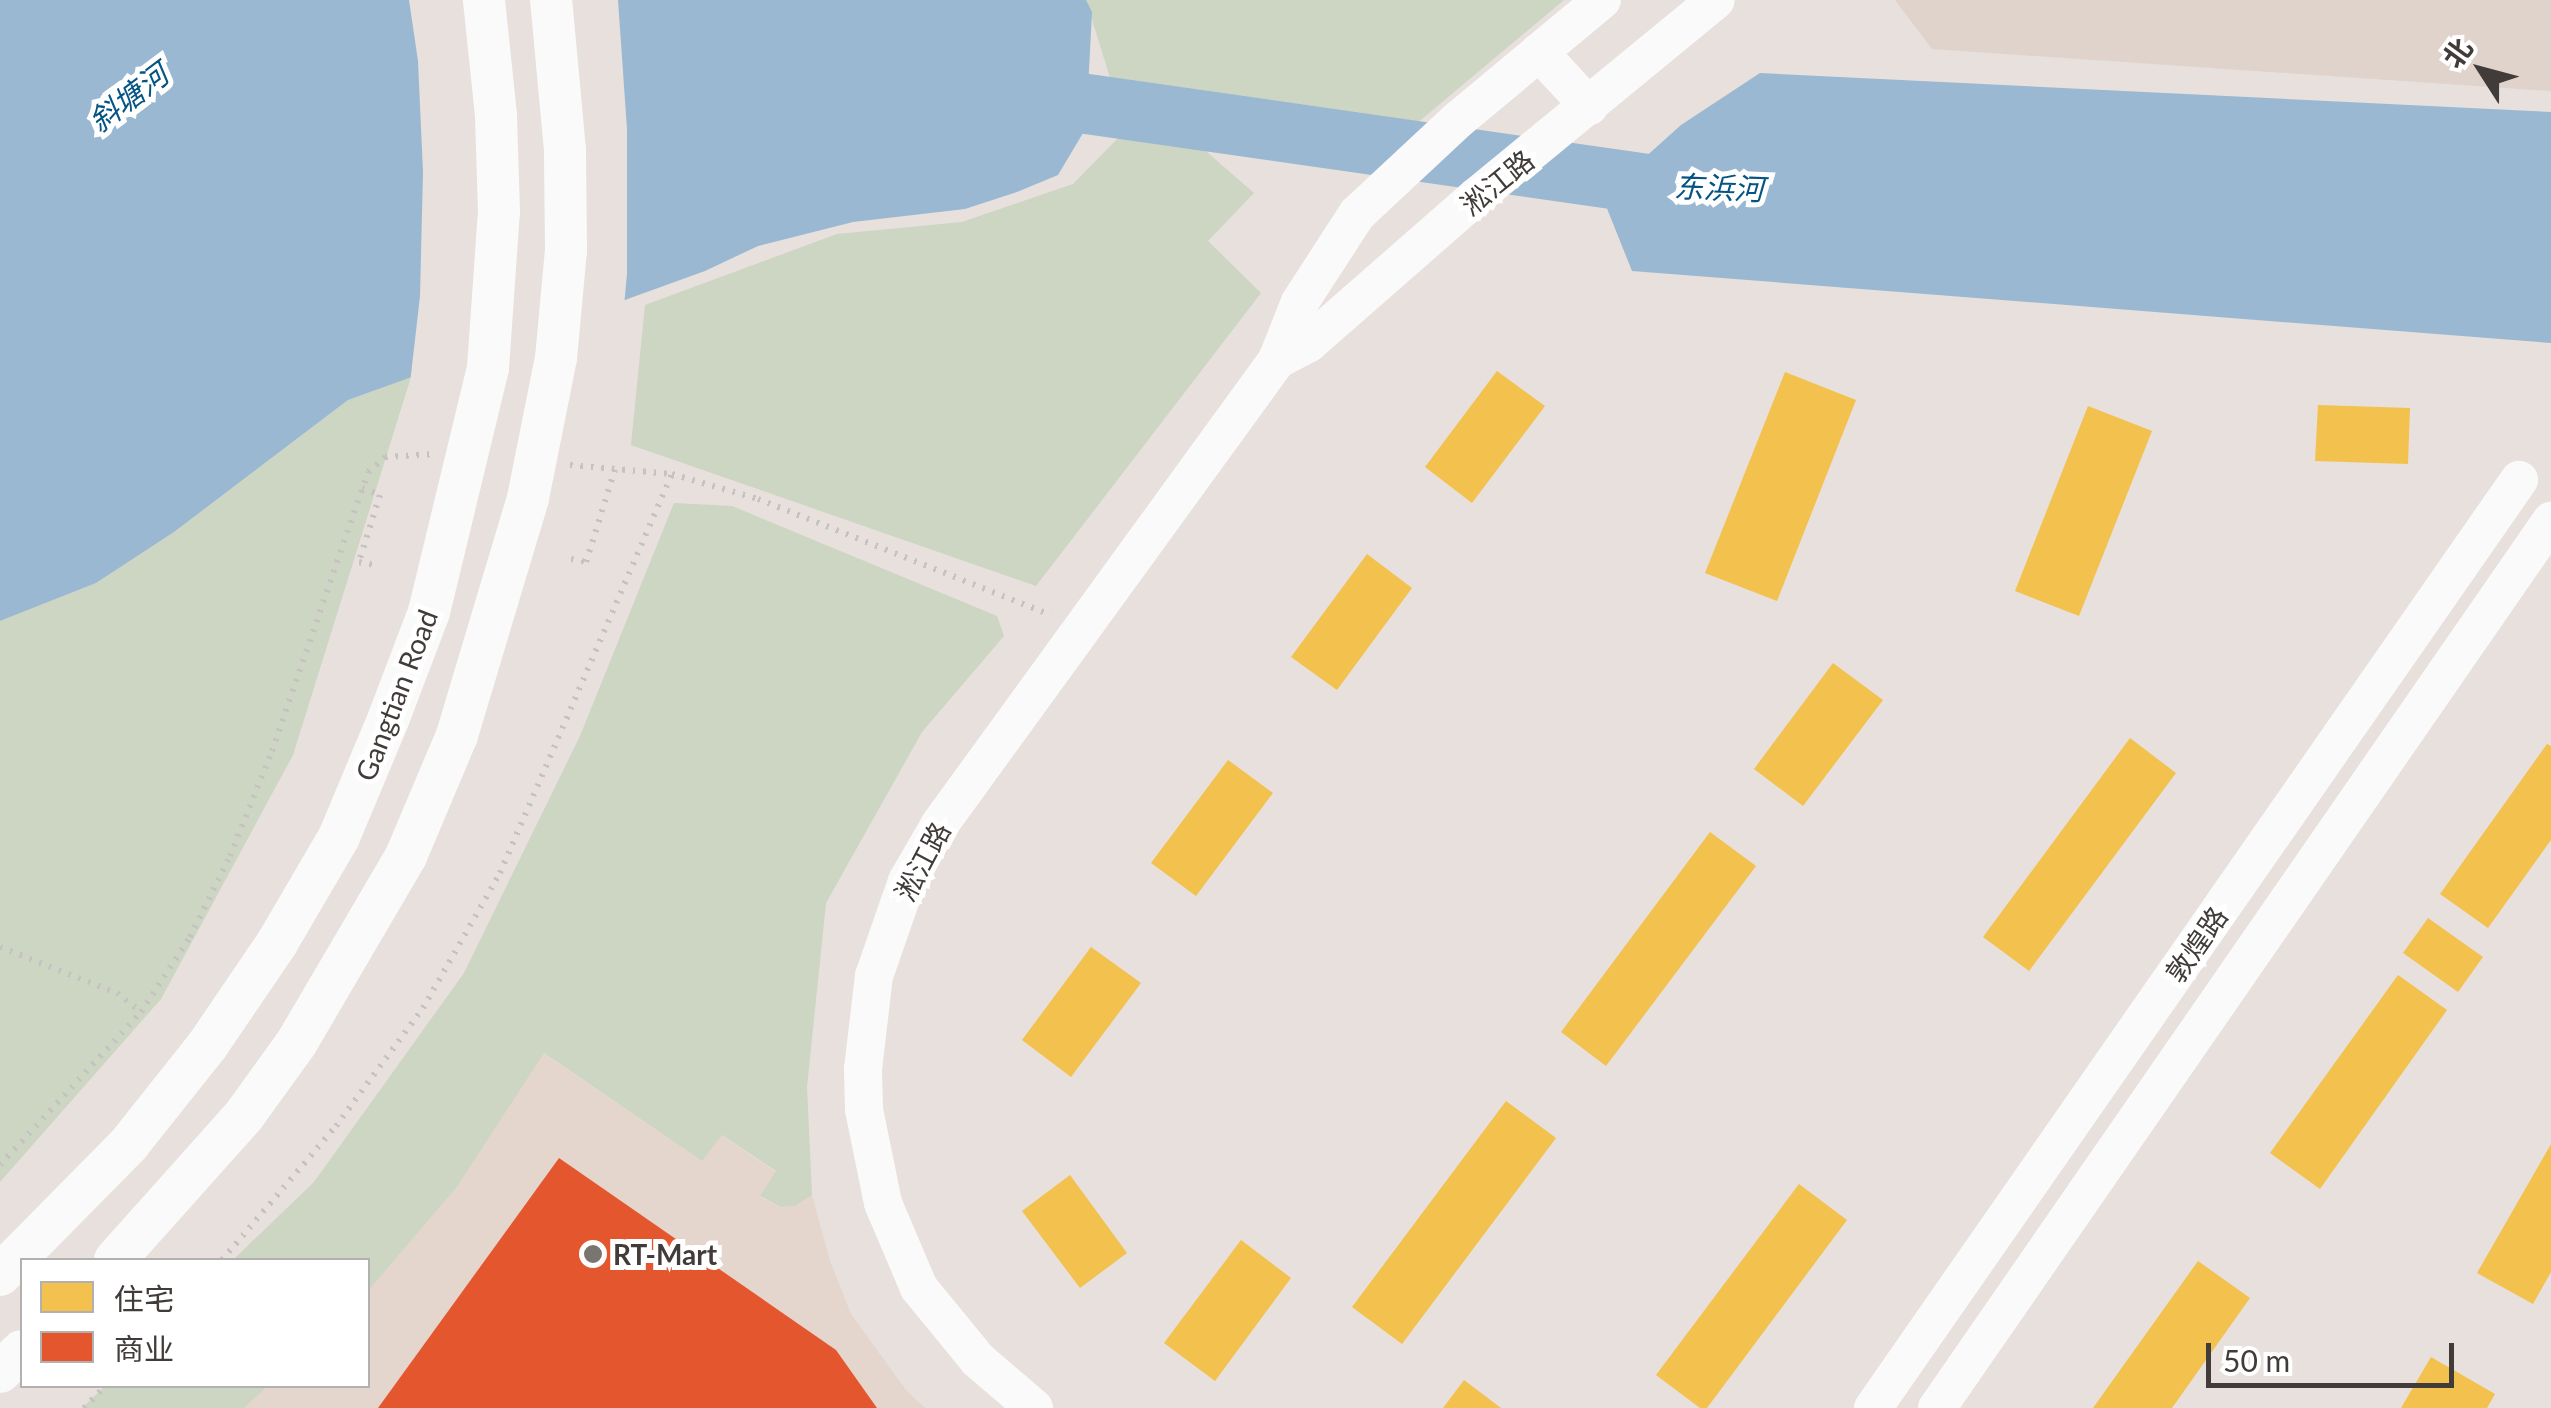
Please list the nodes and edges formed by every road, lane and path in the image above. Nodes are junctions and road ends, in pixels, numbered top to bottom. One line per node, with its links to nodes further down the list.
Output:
1 (484, 0): 21 (main road, Gangtian Road)
2 (551, 0): 19 (main road)
3 (1602, 0): 5 (street, 淞江路)
4 (1716, 0): 6 (street, 淞江路)
5 (1540, 52): 6 (street); 7 (street, 淞江路)
6 (1590, 106): 7 (street, 淞江路)
7 (1276, 360): 26 (street, 淞江路)
8 (615, 469): 13 (path)
9 (672, 474): 20 (path)
10 (2520, 480): 15 (street, 敦煌路)
11 (362, 488): 14 (path)
12 (2551, 521): 16 (street, 敦煌路)
13 (571, 558)
14 (378, 566)
15 (2413, 634): 16 (street); 27 (street, 敦煌路)
16 (2454, 661): 28 (street, 敦煌路)
17 (0, 947): 18 (path)
18 (141, 1012)
19 (116, 1258)
20 (224, 1258)
21 (0, 1275)
22 (20, 1353): 23 (main road)
23 (0, 1372)
24 (103, 1388): 25 (path)
25 (84, 1408)
26 (1034, 1408)
27 (1873, 1408)
28 (1937, 1408)

